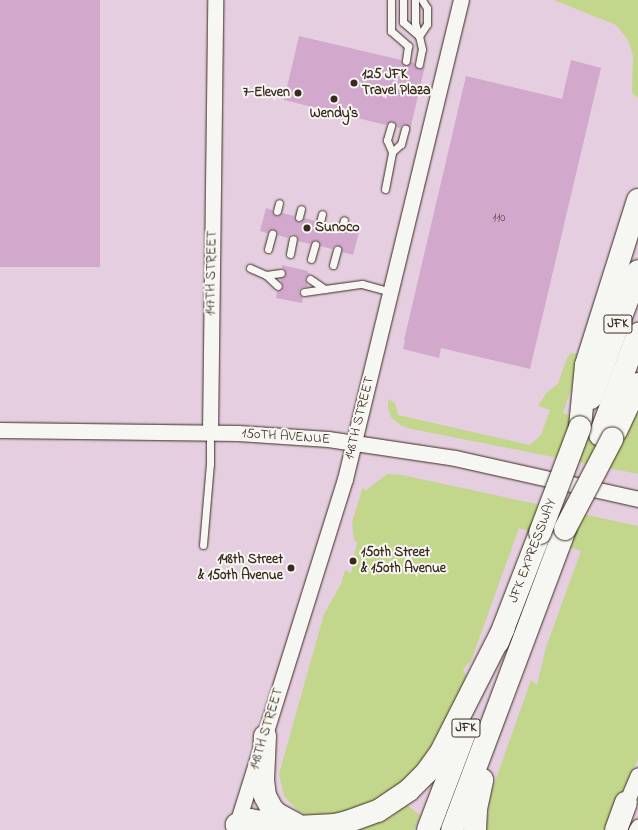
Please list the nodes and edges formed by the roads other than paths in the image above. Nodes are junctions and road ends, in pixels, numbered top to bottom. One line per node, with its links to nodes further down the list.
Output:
1 (215, 0): 44 (street, 147TH STREET)
2 (391, 0): 8 (lane)
3 (403, 0): 7 (lane)
4 (415, 0): 7 (lane)
5 (422, 0): 7 (lane)
6 (460, 0): 39 (street, 148TH STREET)
7 (419, 36): 9 (lane)
8 (406, 61)
9 (419, 64)
10 (391, 126): 12 (lane)
11 (405, 129): 12 (lane)
12 (392, 152): 13 (lane)
13 (385, 190)
14 (638, 200): 42 (highway)
15 (279, 203): 17 (lane)
16 (301, 209): 19 (lane)
17 (277, 211)
18 (322, 214): 21 (lane)
19 (299, 217)
20 (344, 220): 22 (lane)
21 (320, 222)
22 (342, 228)
23 (272, 234): 26 (lane)
24 (293, 239): 28 (lane)
25 (315, 245): 29 (lane)
26 (268, 249)
27 (337, 250): 30 (lane)
28 (290, 254)
29 (311, 260)
30 (333, 265)
31 (250, 268): 34 (lane)
32 (638, 271): 42 (highway, JFK EXPRESSWAY / JFK)
33 (281, 273): 34 (lane)
34 (266, 275): 36 (lane)
35 (310, 279): 37 (lane)
36 (278, 286)
37 (325, 289): 38 (lane); 39 (lane)
38 (304, 292)
39 (391, 292): 46 (street, 148TH STREET)
40 (638, 334): 45 (highway, JFK)
41 (638, 384): 45 (highway)
42 (580, 427): 48 (highway, JFK EXPRESSWAY / JFK, bridge)
43 (0, 430): 44 (street, 150TH AVENUE)
44 (210, 433): 46 (street, 150TH AVENUE); 49 (lane, 147TH STREET)
45 (606, 437): 48 (highway, bridge)
46 (354, 443): 47 (street, 150TH AVENUE); 52 (street, 148TH STREET)
47 (638, 499)
48 (555, 534): 50 (highway, JFK EXPRESSWAY / JFK); 51 (highway, JFK EXPRESSWAY / JFK)
49 (203, 545)
50 (504, 628): 55 (highway); 58 (highway, JFK EXPRESSWAY / JFK)
51 (502, 696): 59 (highway, JFK EXPRESSWAY / JFK); 60 (highway)
52 (265, 736): 55 (highway); 57 (street, 148TH STREET)
53 (638, 775): 54 (street)
54 (626, 803): 61 (highway)
55 (311, 827): 57 (highway)
56 (638, 827): 62 (street)
57 (239, 828)
58 (428, 830)
59 (452, 830)
60 (475, 830)
61 (616, 830)
62 (636, 830)

